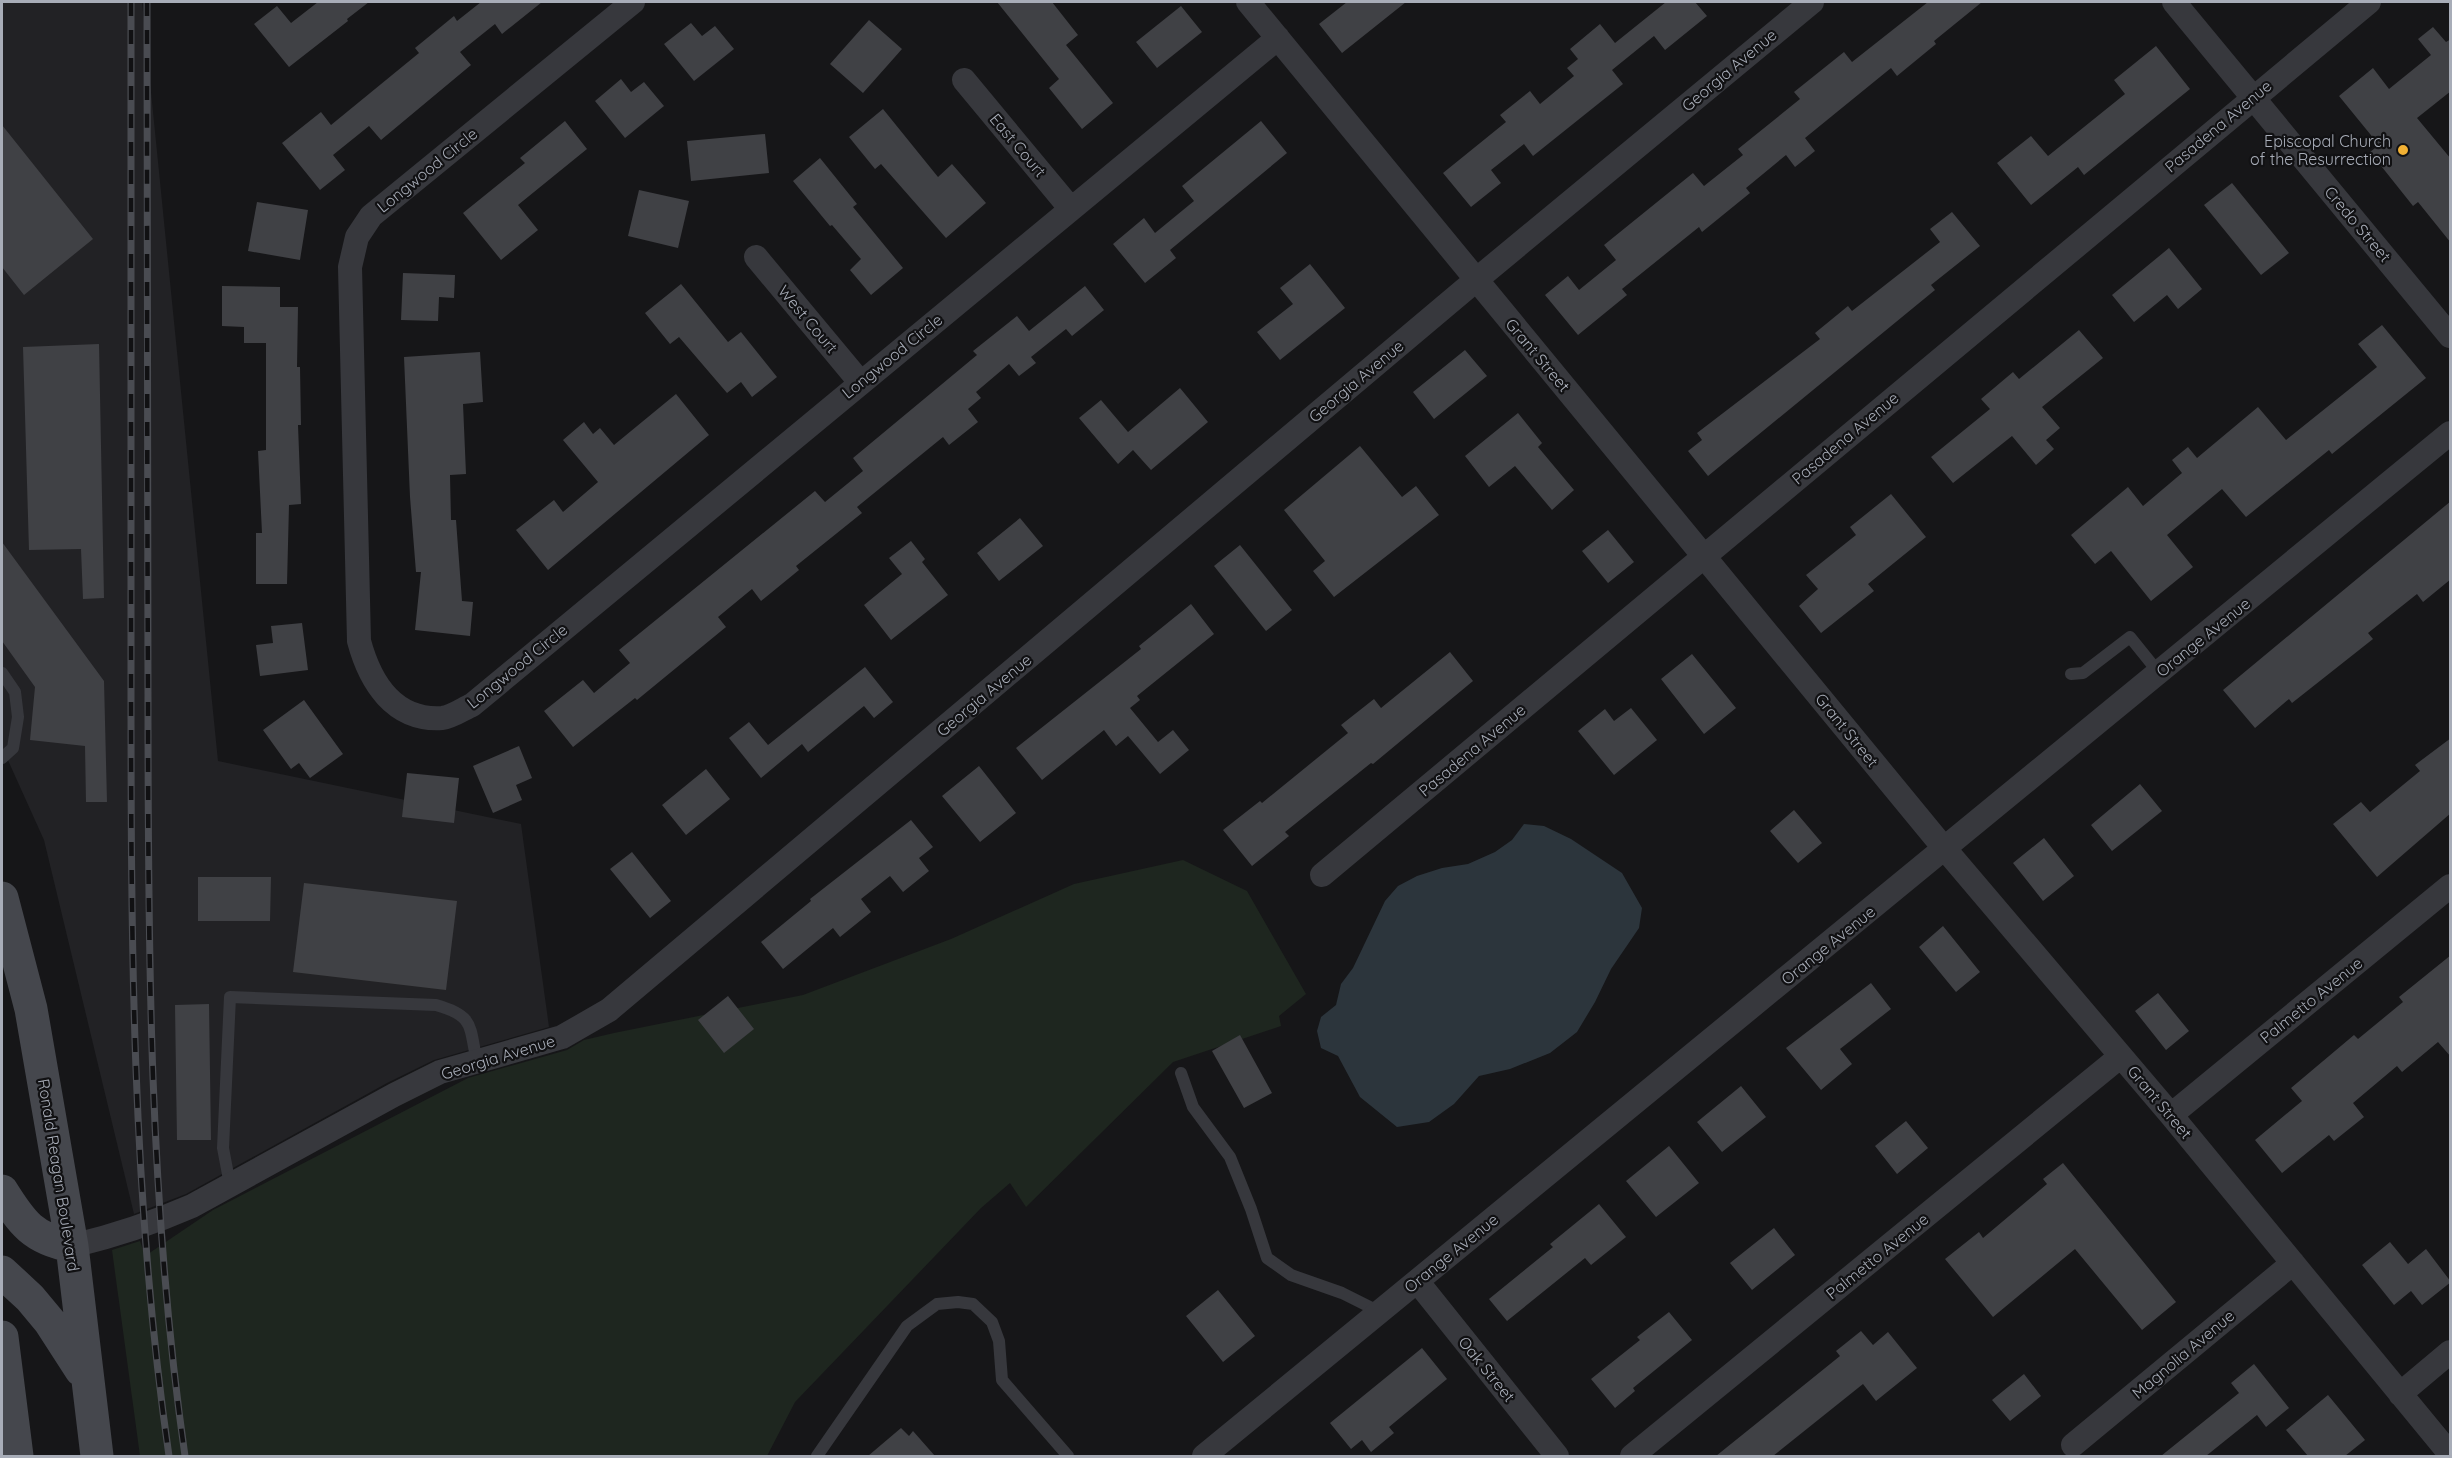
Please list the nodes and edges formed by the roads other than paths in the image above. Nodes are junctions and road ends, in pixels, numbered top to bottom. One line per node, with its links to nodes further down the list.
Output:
1 (633, 2): 13 (street, Longwood Circle)
2 (1812, 2): 11 (street, Georgia Avenue)
3 (2174, 2): 8 (street, Credo Street)
4 (2369, 2): 8 (street, Pasadena Avenue)
5 (1253, 3): 6 (street, Grant Street)
6 (1278, 38): 9 (street, Longwood Circle); 11 (street, Grant Street)
7 (964, 80): 9 (street, East Court)
8 (2253, 96): 12 (street, Credo Street); 15 (street, Pasadena Avenue)
9 (1071, 209): 13 (street, Longwood Circle)
10 (756, 257): 13 (street, West Court)
11 (1476, 280): 15 (street, Grant Street); 25 (street, Georgia Avenue)
12 (2451, 336)
13 (860, 382)
14 (2451, 433): 17 (street, Orange Avenue)
15 (1704, 555): 20 (street, Grant Street); 21 (street, Pasadena Avenue)
16 (2, 673): 19 (lane)
17 (2159, 673): 18 (lane); 20 (street, Orange Avenue)
18 (2071, 674)
19 (2, 758)
20 (1946, 849): 24 (street, Grant Street); 33 (street, Orange Avenue)
21 (1322, 875)
22 (2451, 886): 27 (street, Palmetto Avenue)
23 (2, 898): 30 (main road, Ronald Reagan Boulevard)
24 (2121, 1056): 27 (street, Grant Street); 47 (street, Palmetto Avenue)
25 (477, 1062): 28 (street, Georgia Avenue); 28 (lane)
26 (1181, 1073): 34 (lane)
27 (2171, 1115): 31 (street, Grant Street)
28 (231, 1185): 30 (street, Georgia Avenue)
29 (2, 1191): 30 (main road)
30 (72, 1246): 37 (main road, Ronald Reagan Boulevard)
31 (2293, 1263): 38 (street, Grant Street); 39 (street, Magnolia Avenue)
32 (2, 1272): 37 (main road)
33 (1417, 1281): 34 (street, Orange Avenue); 46 (street, Oak Street)
34 (1380, 1312): 45 (street, Orange Avenue)
35 (2, 1337): 41 (main road)
36 (2451, 1352): 38 (street)
37 (86, 1380): 42 (main road, Ronald Reagan Boulevard)
38 (2400, 1394): 40 (street, Grant Street)
39 (2073, 1445)
40 (2451, 1454)
41 (17, 1456)
42 (97, 1456)
43 (817, 1456): 44 (lane)
44 (1068, 1456)
45 (1204, 1456)
46 (1557, 1456)
47 (1632, 1456)

